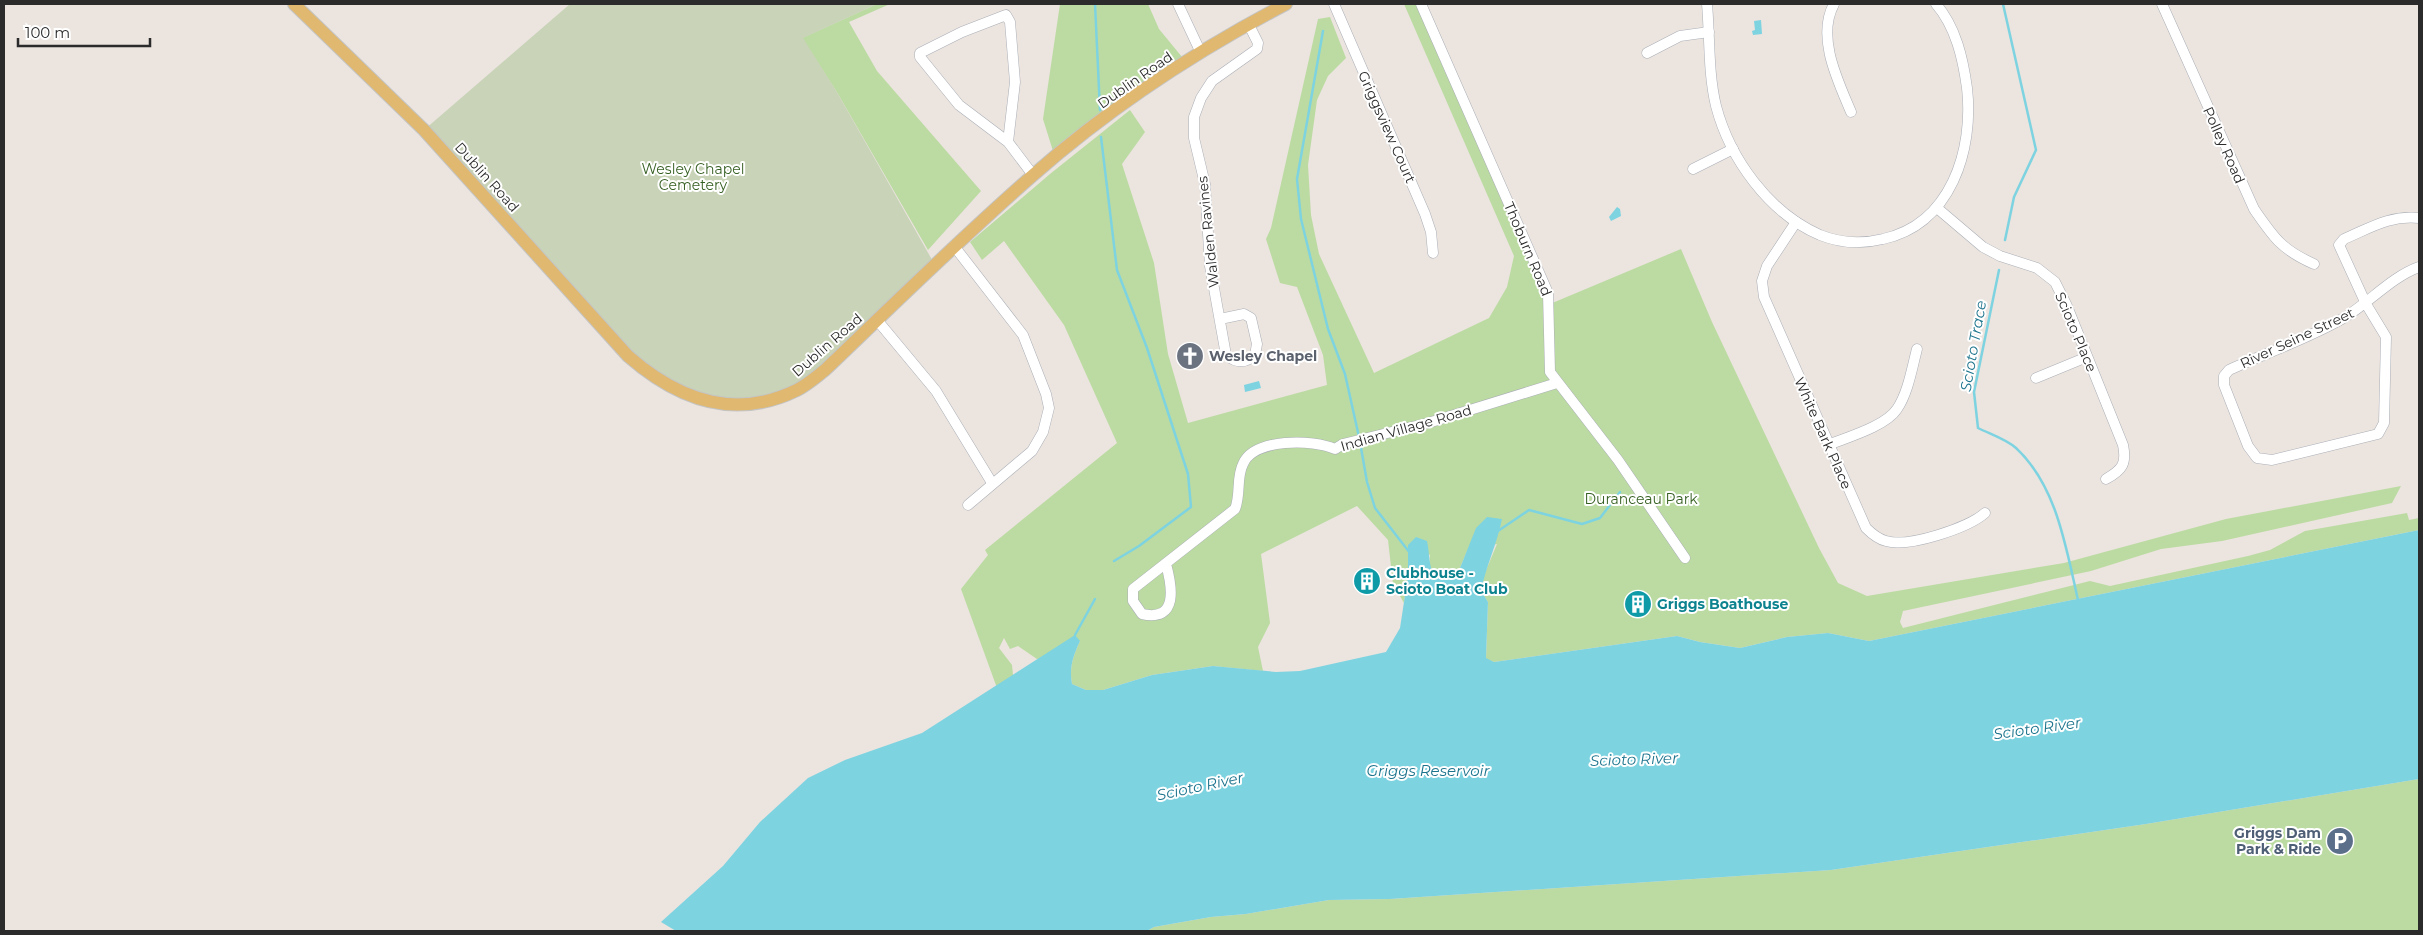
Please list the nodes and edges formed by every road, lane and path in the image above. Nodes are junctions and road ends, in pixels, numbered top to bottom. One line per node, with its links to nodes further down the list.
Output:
1 (294, 4): 28 (main road, Dublin Road)
2 (1178, 4): 13 (street)
3 (1334, 4): 23 (street, Griggsview Court)
4 (1421, 4): 32 (street, Thoburn Road)
5 (1707, 4): 11 (street)
6 (1834, 4): 14 (street)
7 (1936, 4): 19 (street)
8 (2162, 4): 24 (street, Polley Road)
9 (1280, 5): 10 (main road, Dublin Road)
10 (1249, 24): 13 (main road, Dublin Road); 27 (street, Walden Ravines)
11 (1709, 32): 12 (street); 16 (street)
12 (1647, 52)
13 (1201, 53): 18 (main road, Dublin Road)
14 (1851, 112)
15 (1008, 142): 15 (street); 18 (street)
16 (1733, 149): 17 (street); 21 (street)
17 (1694, 168)
18 (1033, 175): 22 (main road, Dublin Road)
19 (1937, 208): 21 (street); 30 (street, Scioto Place)
20 (2419, 218): 26 (street)
21 (1796, 222): 33 (street, White Bark Place)
22 (954, 246): 28 (main road, Dublin Road); 35 (street)
23 (1433, 253)
24 (2314, 264)
25 (2419, 267): 26 (street, River Seine Street)
26 (2366, 304): 26 (street, River Seine Street)
27 (1220, 319): 27 (street, Walden Ravines)
28 (877, 320): 35 (street)
29 (1917, 349): 33 (street)
30 (2087, 356): 31 (street); 34 (street, Scioto Place)
31 (2036, 378)
32 (1557, 383): 38 (street, Thoburn Road); 39 (street, Indian Village Road)
33 (1828, 445): 37 (street, White Bark Place)
34 (2106, 479)
35 (992, 483): 36 (street)
36 (968, 505)
37 (1985, 513)
38 (1685, 558)
39 (1166, 564): 39 (street, Indian Village Road)

